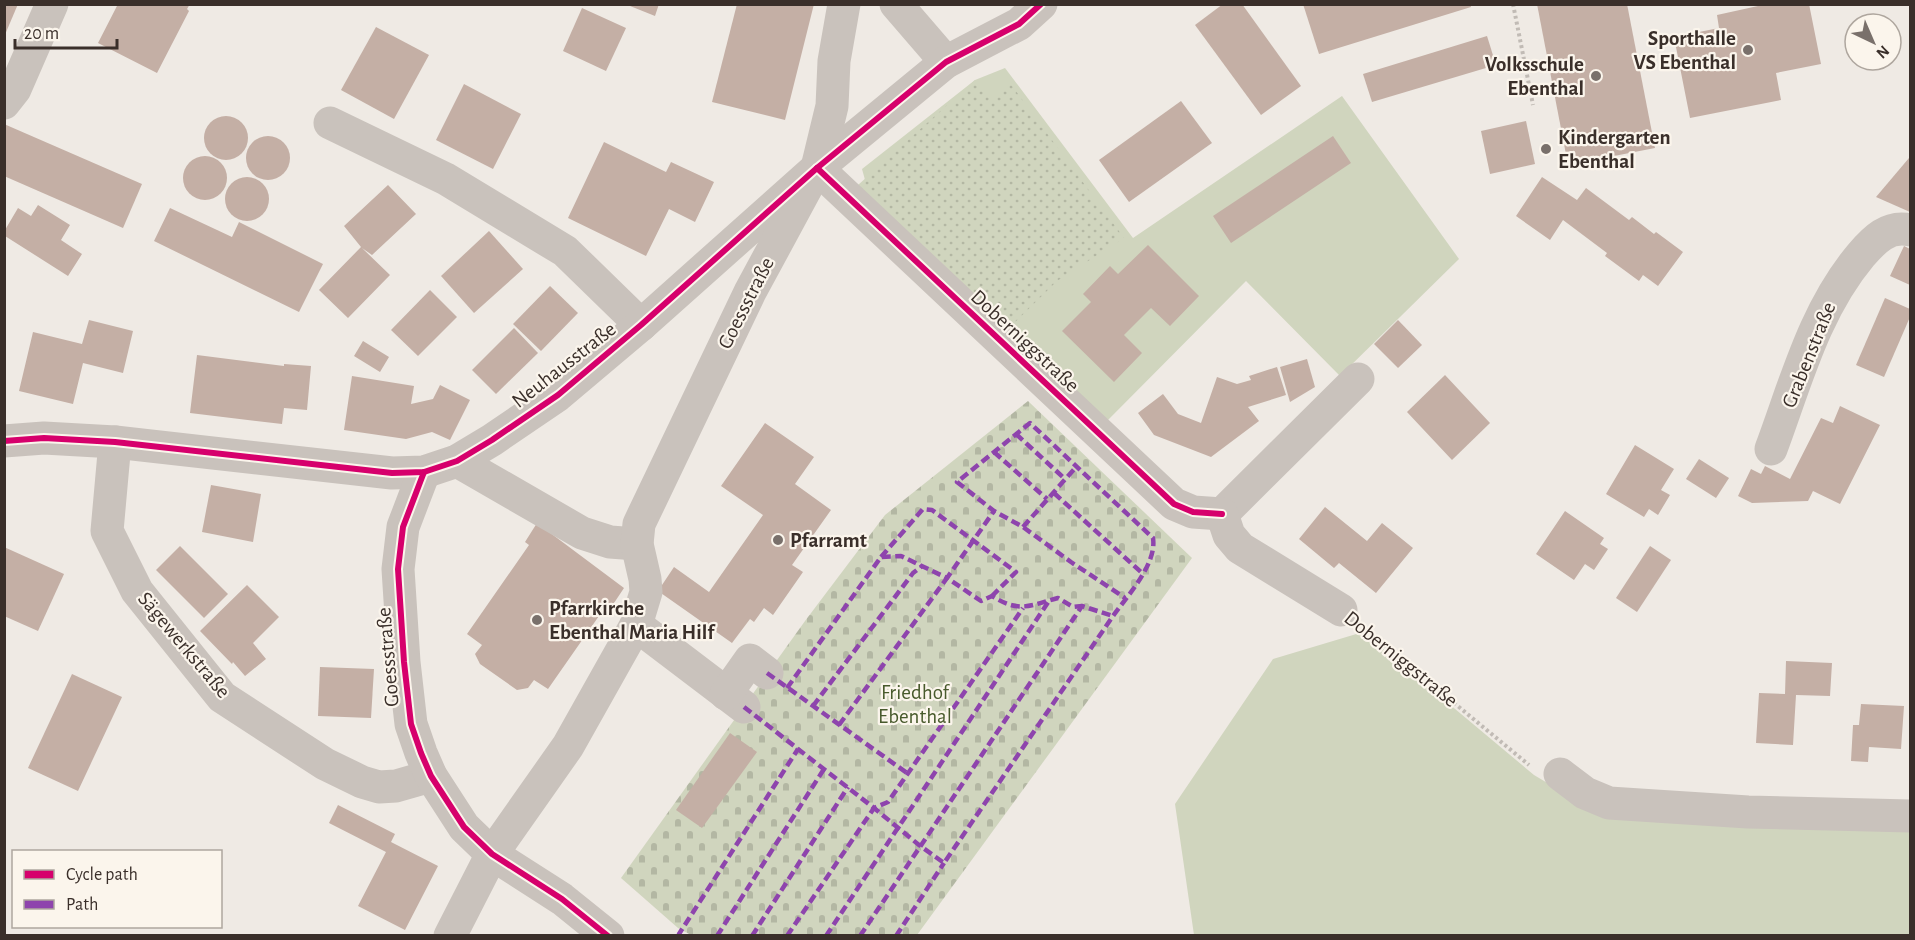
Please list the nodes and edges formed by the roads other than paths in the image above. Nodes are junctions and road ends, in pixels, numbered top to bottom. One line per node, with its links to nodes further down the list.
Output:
1 (52, 4): 6 (street)
2 (844, 4): 8 (street)
3 (896, 4): 5 (street)
4 (1041, 4): 5 (street, Neuhausstraße)
5 (946, 62): 8 (street, Neuhausstraße)
6 (4, 103)
7 (330, 123): 10 (street)
8 (817, 168): 10 (street, Neuhausstraße); 17 (street, Doberniggstraße); 18 (street, Goessstraße)
9 (1911, 230): 14 (street, Grabenstraße)
10 (641, 325): 15 (street, Neuhausstraße)
11 (1358, 380): 17 (street)
12 (4, 441): 13 (street, Neuhausstraße)
13 (115, 442): 16 (street, Neuhausstraße); 23 (street, Sägewerkstraße)
14 (1771, 449)
15 (457, 460): 16 (street, Neuhausstraße); 18 (street)
16 (424, 472): 23 (street, Goessstraße)
17 (1222, 514): 19 (street, Doberniggstraße)
18 (637, 544): 20 (street, Goessstraße)
19 (1341, 610)
20 (636, 625): 21 (street); 25 (street, Goessstraße)
21 (767, 673)
22 (1560, 774): 24 (street)
23 (431, 776): 25 (street, Goessstraße)
24 (1911, 816)
25 (492, 854): 26 (street, Goessstraße); 27 (street)
26 (450, 936)
27 (608, 936)

